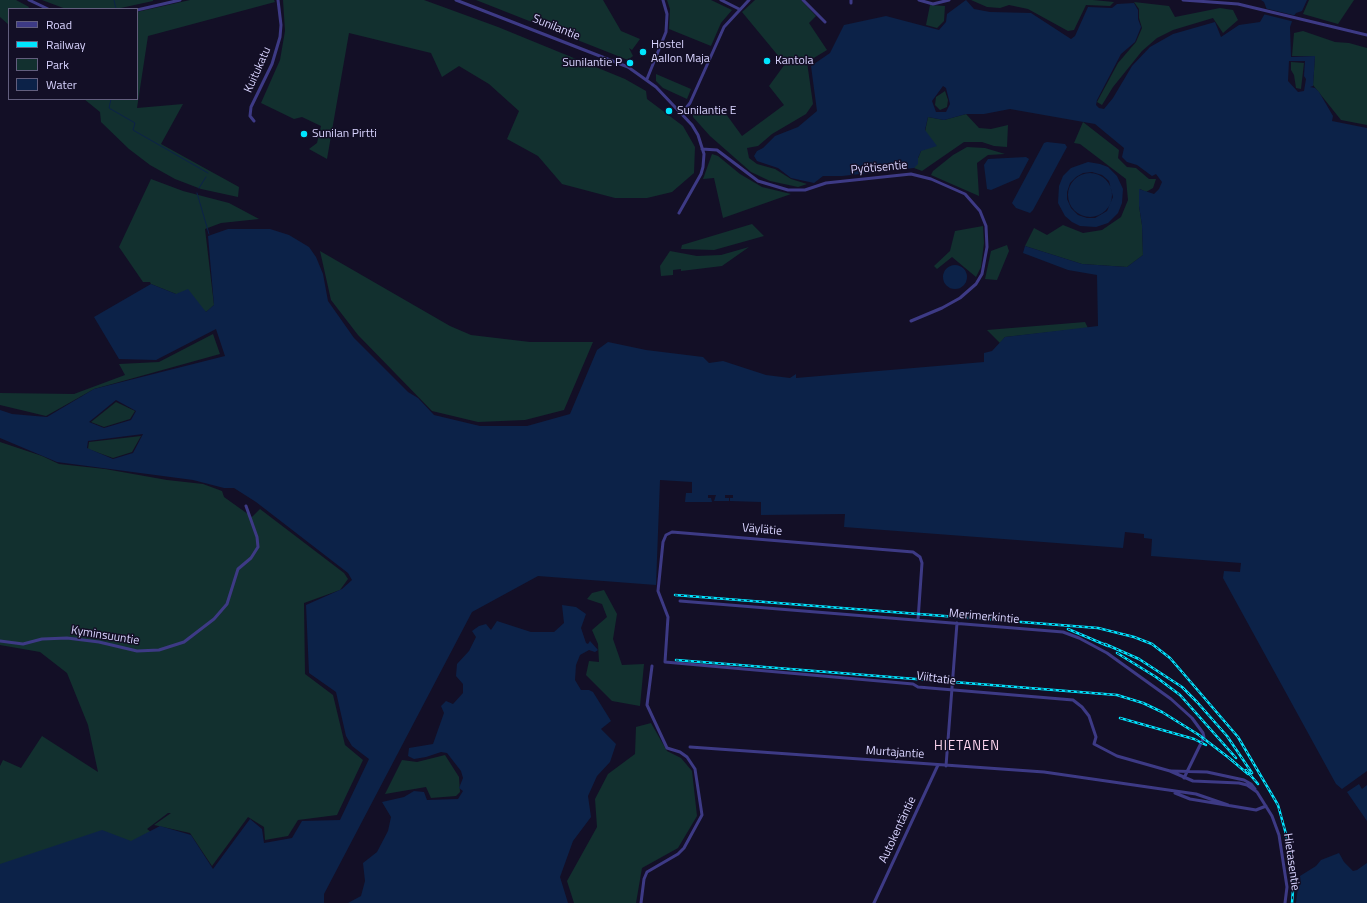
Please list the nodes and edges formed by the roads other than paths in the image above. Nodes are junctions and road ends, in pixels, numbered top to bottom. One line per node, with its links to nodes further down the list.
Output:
1 (29, 0): 14 (street)
2 (155, 0): 13 (street)
3 (180, 0): 13 (street)
4 (278, 0): 21 (street, Kuitukatu)
5 (456, 0): 19 (street, Sunilantie)
6 (663, 0): 19 (street)
7 (721, 0): 15 (street)
8 (749, 0): 15 (street)
9 (803, 0): 17 (street)
10 (919, 0): 11 (street)
11 (949, 0)
12 (1183, 0): 18 (street)
13 (157, 5): 16 (street)
14 (46, 8)
15 (740, 9): 20 (street)
16 (138, 10)
17 (825, 22)
18 (1367, 36)
19 (647, 79): 20 (street, Sunilantie)
20 (682, 113): 22 (street)
21 (254, 121)
22 (702, 149): 23 (street); 24 (street, Pyötisentie)
23 (679, 213)
24 (911, 321)
25 (246, 506): 29 (street, Kyminsuuntie)
26 (680, 600): 27 (street, Merimerkintie)
27 (918, 620): 28 (street, Merimerkintie); 30 (street, Väylätie)
28 (957, 624): 32 (street); 37 (street, Merimerkintie)
29 (0, 642)
30 (665, 662): 32 (street, Viittatie)
31 (652, 666): 43 (street)
32 (952, 690): 35 (street); 36 (street, Viittatie)
33 (690, 747): 34 (street, Murtajantie)
34 (938, 765): 35 (street, Murtajantie); 44 (street, Autokentäntie)
35 (946, 766): 39 (street, Murtajantie)
36 (1170, 771): 37 (street, Viittatie); 38 (street, Viittatie)
37 (1186, 772): 38 (street, Merimerkintie); 40 (street, Viittatie)
38 (1184, 778): 40 (street, Viittatie)
39 (1169, 791): 41 (street); 41 (street)
40 (1256, 792): 42 (street, Viittatie)
41 (1228, 805): 42 (street)
42 (1266, 806): 45 (street, Hietasentie)
43 (642, 903)
44 (874, 903)
45 (1285, 903)

